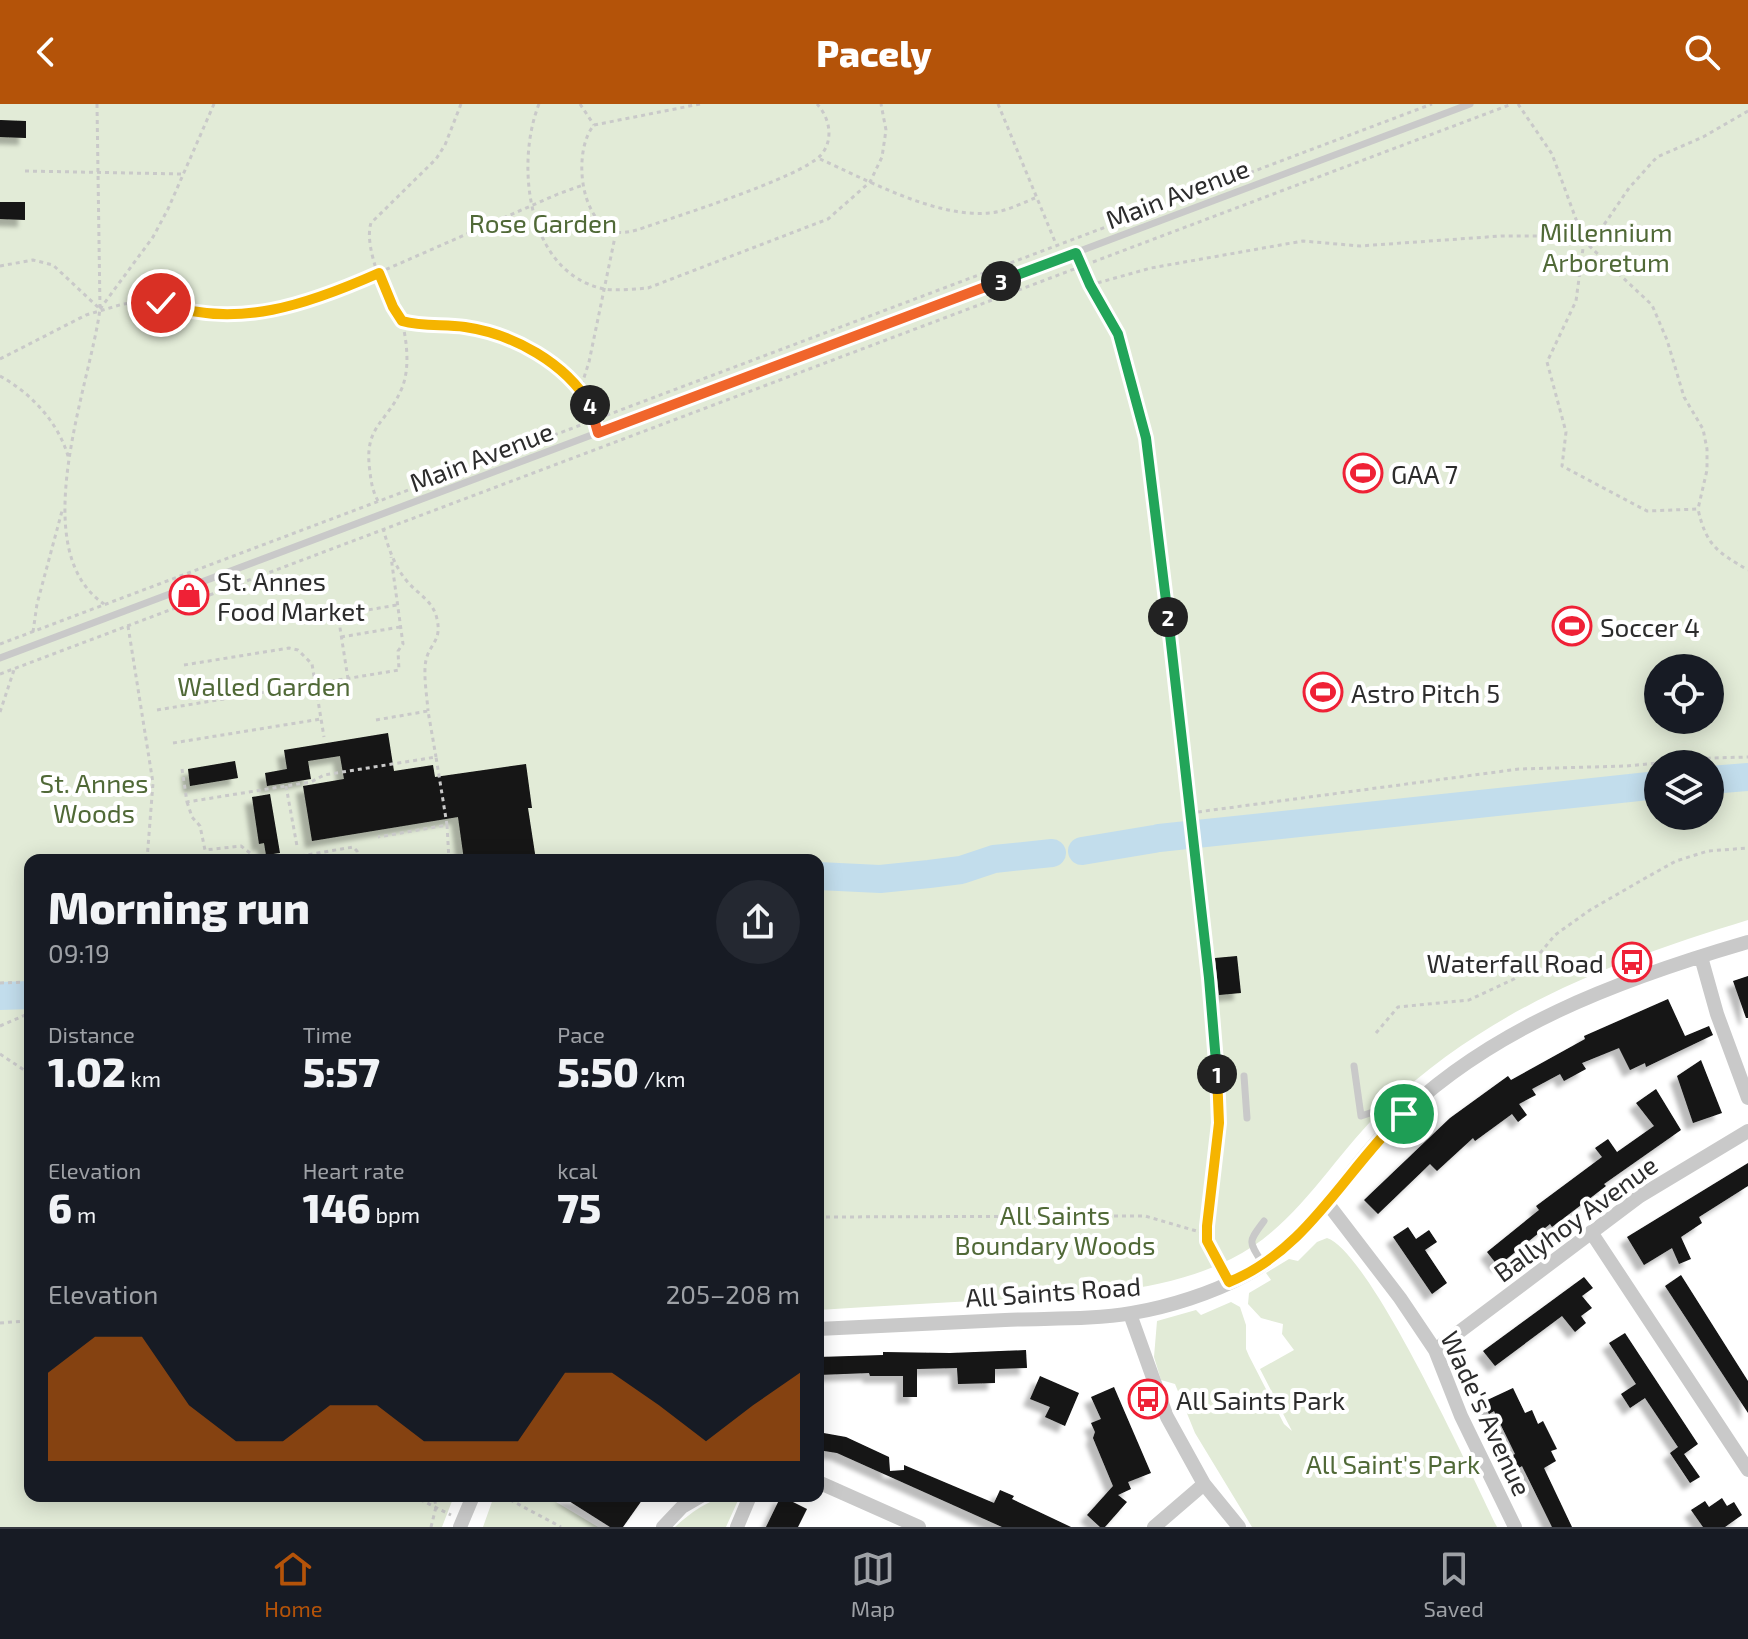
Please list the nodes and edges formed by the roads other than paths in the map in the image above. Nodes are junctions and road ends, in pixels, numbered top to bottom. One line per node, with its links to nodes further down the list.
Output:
1 (1470, 104): 2 (lane, Main Avenue)
2 (0, 658)
3 (1748, 942): 4 (street, All Saints Road)
4 (1701, 957): 7 (street); 9 (street, All Saints Road)
5 (1354, 1066): 9 (lane)
6 (1244, 1076): 8 (lane)
7 (1748, 1098)
8 (1247, 1118)
9 (1392, 1125): 11 (street, All Saints Road)
10 (1748, 1131): 13 (street, Ballyhoy Avenue)
11 (1328, 1204): 14 (street, All Saints Road); 17 (street, Wade's Avenue)
12 (1264, 1221): 14 (lane)
13 (1591, 1232): 17 (street, Ballyhoy Avenue); 18 (street)
14 (1263, 1264): 15 (street, All Saints Road)
15 (1130, 1314): 16 (street, All Saints Road); 19 (street)
16 (824, 1329)
17 (1435, 1350): 30 (street, Wade's Avenue)
18 (1748, 1470)
19 (1204, 1484): 28 (street); 29 (street)
20 (824, 1485): 27 (street)
21 (471, 1502): 24 (street)
22 (691, 1502): 25 (street)
23 (747, 1502): 26 (street)
24 (462, 1524)
25 (663, 1527)
26 (737, 1527)
27 (919, 1527)
28 (1154, 1527)
29 (1239, 1527)
30 (1515, 1527)

